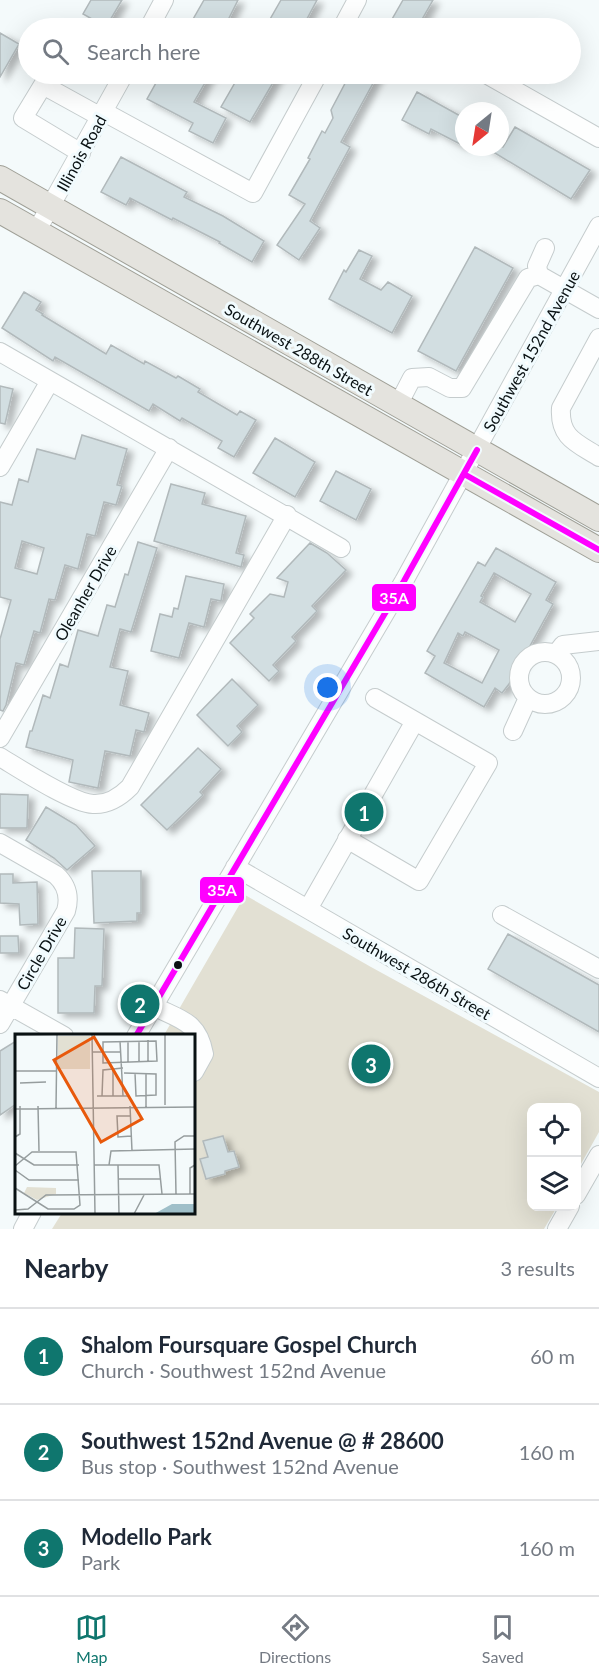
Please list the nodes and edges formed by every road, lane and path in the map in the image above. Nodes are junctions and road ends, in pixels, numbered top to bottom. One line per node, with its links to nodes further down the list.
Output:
1 (164, 0): 3 (street)
2 (357, 0): 4 (street)
3 (154, 18)
4 (347, 18)
5 (118, 84): 8 (street, Illinois Road)
6 (313, 84): 8 (street)
7 (504, 84): 9 (street)
8 (102, 114): 10 (street, Illinois Road); 10 (street)
9 (599, 138)
10 (81, 153): 12 (street, Illinois Road)
11 (0, 178): 12 (main road, Southwest 288th Street)
12 (51, 206): 15 (street, Illinois Road); 23 (main road, Southwest 288th Street)
13 (0, 211): 15 (main road, Southwest 288th Street)
14 (599, 226): 18 (street, Southwest 152nd Avenue)
15 (36, 232): 28 (main road, Southwest 288th Street)
16 (545, 248): 17 (street)
17 (539, 275): 18 (street); 23 (street)
18 (565, 288): 19 (street); 25 (street, Southwest 152nd Avenue)
19 (594, 306)
20 (599, 338): 26 (street)
21 (0, 352): 22 (street)
22 (50, 381): 24 (street); 27 (street)
23 (398, 405): 25 (main road, Southwest 288th Street)
24 (169, 448): 29 (street); 39 (street, Oleanher Drive)
25 (477, 450): 28 (street, Southwest 152nd Avenue); 30 (main road, Southwest 288th Street)
26 (599, 457)
27 (0, 467)
28 (464, 474): 32 (main road, Southwest 288th Street); 43 (street, Southwest 152nd Avenue)
29 (287, 515): 31 (street); 40 (street)
30 (599, 519)
31 (341, 548)
32 (599, 550)
33 (599, 641): 34 (street)
34 (556, 654): 36 (street); 36 (street)
35 (375, 698): 37 (street)
36 (528, 698): 38 (street)
37 (416, 721): 41 (street); 41 (street)
38 (513, 731)
39 (0, 738)
40 (0, 757)
41 (347, 839): 44 (street)
42 (0, 843): 47 (street, Circle Drive)
43 (235, 867): 44 (street, Southwest 286th Street); 48 (street, Southwest 152nd Avenue)
44 (308, 909): 53 (street, Southwest 286th Street)
45 (502, 915): 46 (street)
46 (599, 969)
47 (5, 1003): 49 (street, Circle Drive); 50 (street)
48 (153, 1006): 51 (street, Southwest 152nd Avenue); 52 (street)
49 (0, 1024)
50 (62, 1034)
51 (137, 1034)
52 (195, 1070)
53 (599, 1078)
54 (599, 1155): 55 (street)
55 (581, 1186)
56 (567, 1211): 59 (street)
57 (31, 1214): 58 (street)
58 (23, 1229)
59 (557, 1229)

